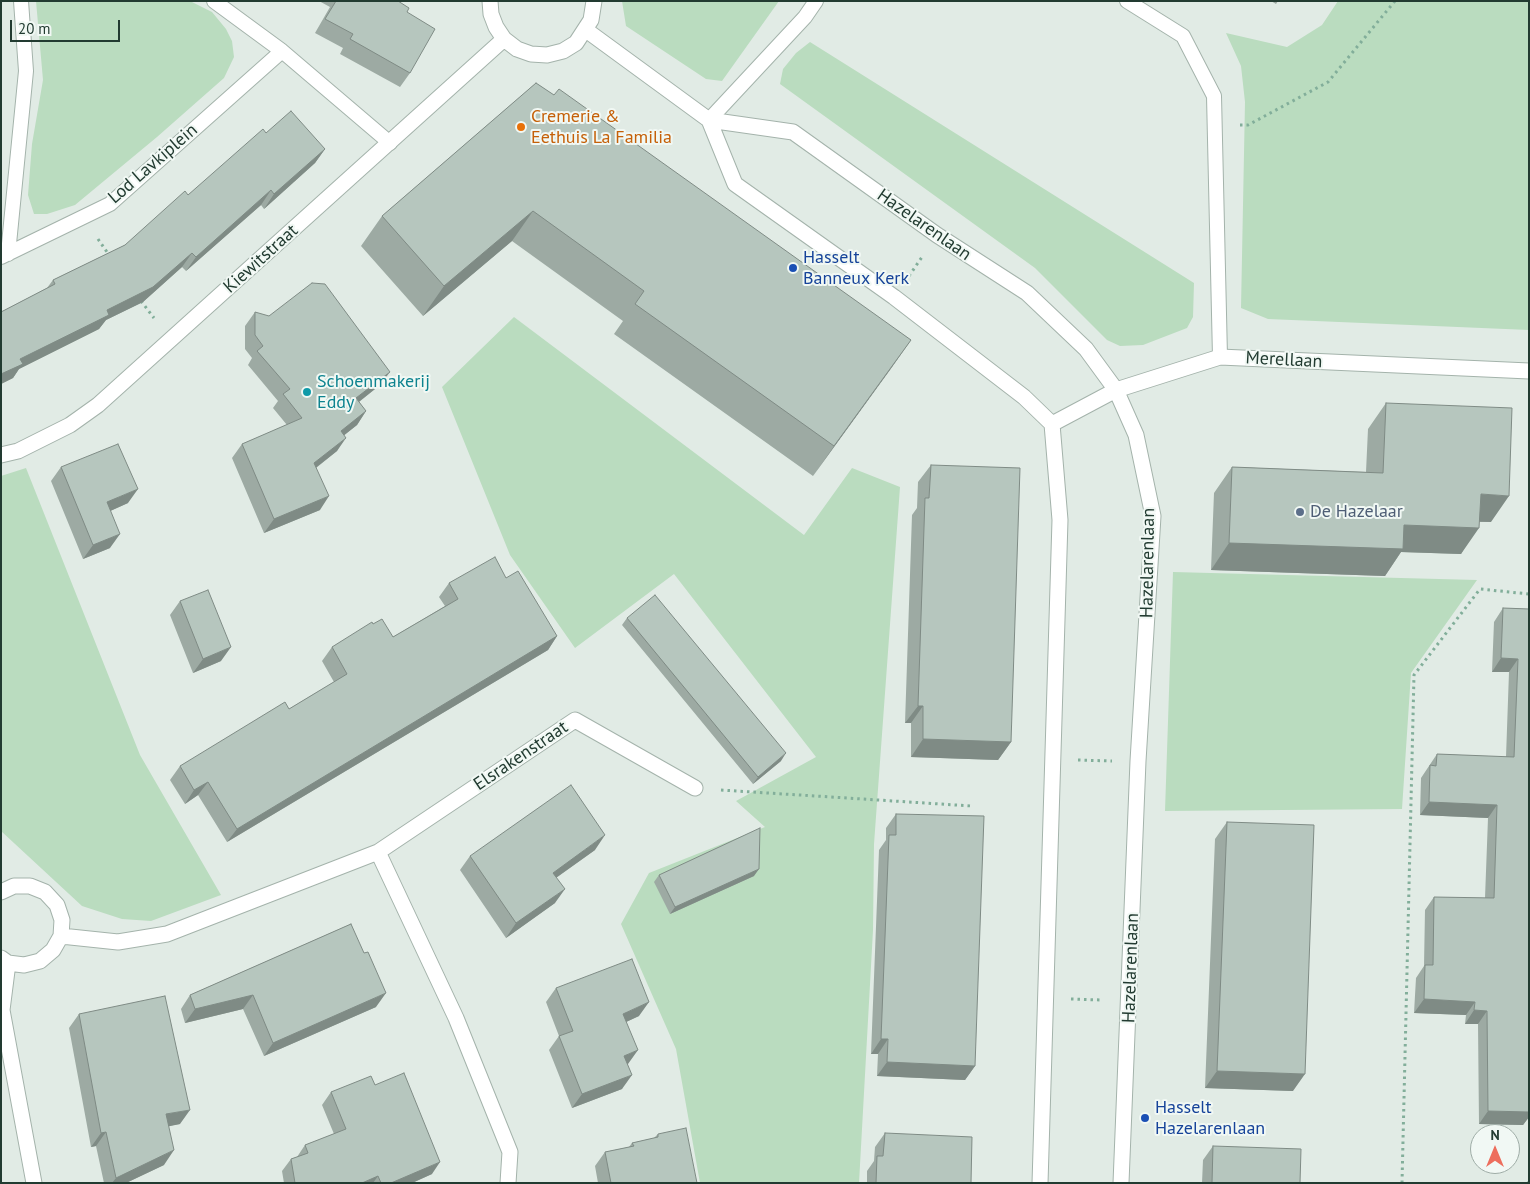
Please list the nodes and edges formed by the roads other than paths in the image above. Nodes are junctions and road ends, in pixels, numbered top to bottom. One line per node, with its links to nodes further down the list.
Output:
1 (20, 1): 12 (lane, Lod Lavkiplein)
2 (214, 1): 9 (lane)
3 (490, 1): 8 (street)
4 (594, 1): 7 (street)
5 (816, 1): 10 (lane)
6 (1127, 1): 13 (lane)
7 (586, 30): 8 (street); 10 (street, Hazelarenlaan)
8 (504, 39): 11 (street, Kiewitstraat)
9 (282, 51): 11 (lane); 12 (lane, Lod Lavkiplein)
10 (710, 120): 15 (street, Hazelarenlaan); 16 (street)
11 (390, 143): 17 (street, Kiewitstraat)
12 (4, 255)
13 (1220, 357): 14 (street, Merellaan); 15 (street, Merellaan)
14 (1529, 372)
15 (1116, 390): 16 (street, Merellaan); 26 (street, Hazelarenlaan)
16 (1052, 424): 25 (street)
17 (1, 455)
18 (695, 788): 19 (street, Elsrakenstraat)
19 (378, 852): 21 (street, Elsrakenstraat); 24 (street)
20 (1, 892): 21 (street)
21 (61, 936): 22 (street)
22 (5, 961): 23 (street)
23 (34, 1183)
24 (508, 1183)
25 (1040, 1183)
26 (1121, 1183)

